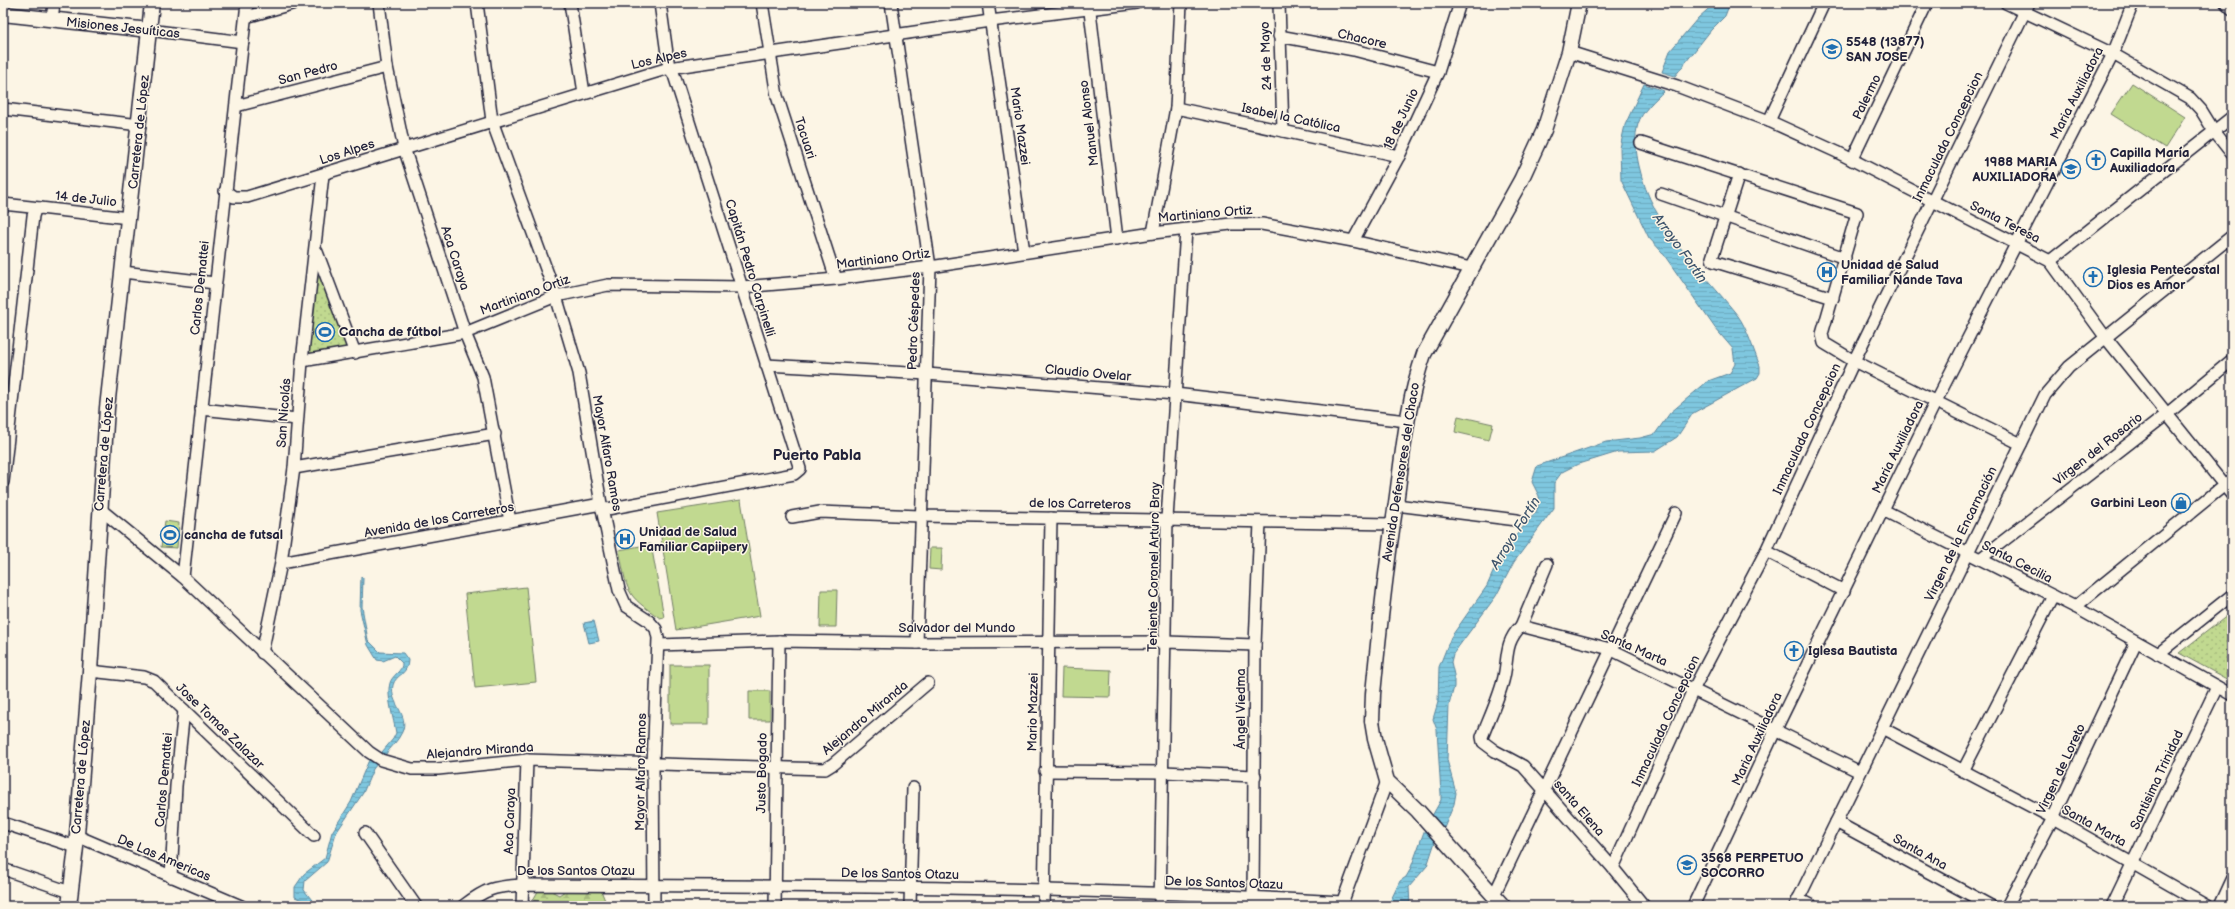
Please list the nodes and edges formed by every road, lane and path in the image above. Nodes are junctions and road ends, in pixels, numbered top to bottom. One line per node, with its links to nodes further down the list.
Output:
1 (54, 3): 28 (street)
2 (152, 3): 30 (main road, Carretera de López)
3 (247, 3): 27 (street, Carlos Demattei)
4 (295, 3): 27 (street)
5 (379, 3): 37 (street, Aca Caraya)
6 (477, 3): 45 (street, Mayor Alfaro Ramos)
7 (570, 3): 40 (street)
8 (660, 3): 38 (street, Capitán Pedro Carpinelli)
9 (668, 3): 38 (street, Capitán Pedro Carpinelli)
10 (762, 3): 36 (street, Tacuari)
11 (891, 3): 31 (street, Pedro Céspedes)
12 (988, 3): 29 (street, Mario Mazzei)
13 (1137, 3): 23 (street, Los Alpes)
14 (1182, 3): 42 (street)
15 (1279, 3): 32 (street, 24 de Mayo)
16 (1460, 3): 39 (street, 18 de Junio)
17 (1579, 3): 34 (main road, Avenida Defensores del Chaco)
18 (1824, 3): 46 (street)
19 (1927, 3): 54 (street, Palermo)
20 (2006, 3): 24 (street)
21 (2133, 3): 35 (street, Maria Auxiliadora)
22 (2226, 3): 25 (street)
23 (1089, 6): 29 (street, Los Alpes); 67 (street, Manuel Alonso)
24 (2027, 8): 35 (street); 59 (street, Inmaculada Concepcion)
25 (2232, 10)
26 (3, 14): 28 (main road, Misiones Jesuíticas)
27 (246, 17): 33 (street, Carlos Demattei)
28 (52, 20): 30 (main road, Misiones Jesuíticas)
29 (990, 21): 31 (street, Los Alpes); 71 (street, Mario Mazzei)
30 (149, 30): 33 (street, Misiones Jesuíticas); 47 (main road, Carretera de López)
31 (895, 36): 36 (street, Los Alpes); 74 (street, Pedro Céspedes)
32 (1279, 36): 39 (street, Chacore); 48 (street, 24 de Mayo)
33 (243, 42): 41 (street, Carlos Demattei)
34 (1569, 52): 46 (street, Santa Teresa); 75 (main road, Avenida Defensores del Chaco)
35 (2113, 54): 49 (street); 69 (street, Maria Auxiliadora)
36 (769, 55): 38 (street, Los Alpes); 77 (street, Tacuari)
37 (387, 67): 41 (street, San Pedro); 51 (street, Aca Caraya)
38 (673, 70): 40 (street, Los Alpes); 79 (street, Capitán Pedro Carpinelli)
39 (1438, 72): 53 (street, 18 de Junio)
40 (584, 93): 45 (street, Los Alpes)
41 (236, 106): 57 (street, Carlos Demattei)
42 (1176, 108): 48 (street, Isabel la Católica); 65 (street)
43 (3, 109): 47 (street)
44 (2232, 117): 49 (street)
45 (492, 120): 51 (street, Los Alpes); 80 (street, Mayor Alfaro Ramos)
46 (1769, 121): 54 (street, Santa Teresa)
47 (140, 124): 63 (main road, Carretera de López)
48 (1283, 131): 53 (street, Isabel la Católica)
49 (2214, 131): 52 (street); 73 (street)
50 (1641, 143): 55 (street)
51 (404, 148): 56 (street, Los Alpes); 82 (street, Aca Caraya)
52 (2232, 154)
53 (1399, 156): 68 (street, 18 de Junio)
54 (1852, 160): 59 (street, Santa Teresa)
55 (1739, 174): 62 (street); 72 (street)
56 (323, 175): 57 (street, Los Alpes); 70 (street, San Nicolás)
57 (225, 191): 78 (street, Carlos Demattei)
58 (1661, 194): 62 (street)
59 (1932, 201): 69 (street, Santa Teresa); 87 (street, Inmaculada Concepcion)
60 (3, 204): 61 (street, 14 de Julio)
61 (36, 212): 63 (street, 14 de Julio); 100 (street)
62 (1726, 216): 72 (street); 81 (street)
63 (129, 218): 76 (main road, Carretera de López)
64 (1186, 230): 65 (street, Martiniano Ortiz); 68 (street, Martiniano Ortiz); 90 (street, Teniente Coronel Arturo Bray)
65 (1153, 233): 67 (street, Martiniano Ortiz)
66 (2232, 236): 83 (street, Virgen de la Encarnación)
67 (1117, 239): 71 (street, Martiniano Ortiz)
68 (1353, 241): 75 (street, Martiniano Ortiz)
69 (2017, 243): 73 (street, Santa Teresa); 91 (street, Maria Auxiliadora)
70 (316, 250): 84 (street); 86 (street, San Nicolás)
71 (1024, 252): 74 (street, Martiniano Ortiz)
72 (1845, 258): 81 (street)
73 (2050, 261): 83 (street, Santa Teresa)
74 (930, 267): 77 (street, Martiniano Ortiz); 89 (street, Pedro Céspedes)
75 (1471, 268): 95 (main road, Avenida Defensores del Chaco)
76 (123, 272): 78 (street); 105 (main road, Carretera de López)
77 (836, 279): 79 (street, Martiniano Ortiz)
78 (215, 284): 92 (street, Carlos Demattei)
79 (742, 287): 80 (street, Martiniano Ortiz); 88 (street, Capitán Pedro Carpinelli)
80 (556, 296): 82 (street, Martiniano Ortiz); 104 (street, Mayor Alfaro Ramos)
81 (1833, 298): 87 (street)
82 (465, 333): 84 (street, Martiniano Ortiz); 96 (street, Aca Caraya)
83 (2106, 338): 93 (street, Santa Teresa); 97 (street, Virgen de la Encarnación)
84 (355, 353): 86 (street, Martiniano Ortiz)
85 (2232, 360): 93 (street, Virgen del Rosario)
86 (302, 361): 94 (street, San Nicolás)
87 (1854, 361): 91 (street); 116 (street, Inmaculada Concepcion)
88 (766, 365): 89 (street, Claudio Ovelar); 99 (street, Capitán Pedro Carpinelli)
89 (926, 374): 90 (street, Claudio Ovelar); 108 (street, Pedro Céspedes)
90 (1175, 394): 95 (street, Claudio Ovelar); 111 (street, Teniente Coronel Arturo Bray)
91 (1936, 401): 97 (street); 106 (street, Maria Auxiliadora)
92 (201, 409): 94 (street); 121 (street, Carlos Demattei)
93 (2167, 414): 101 (street, Santa Teresa); 118 (street, Virgen del Rosario)
94 (297, 418): 98 (street, San Nicolás)
95 (1407, 420): 103 (main road, Avenida Defensores del Chaco)
96 (495, 434): 98 (street); 113 (street, Aca Caraya)
97 (2021, 444): 117 (street, Virgen de la Encarnación)
98 (294, 468): 119 (street, San Nicolás)
99 (800, 469): 104 (street, Avenida de los Carreteros)
100 (3, 482)
101 (2228, 482): 102 (street, Santa Teresa); 125 (street)
102 (2232, 495)
103 (1396, 505): 112 (street); 115 (main road, Avenida Defensores del Chaco)
104 (602, 507): 113 (street, Avenida de los Carreteros); 132 (street, Mayor Alfaro Ramos)
105 (100, 509): 121 (street, Alejandro Miranda); 137 (main road, Carretera de López)
106 (1883, 510): 117 (street, Santa Cecilia); 122 (street, Maria Auxiliadora)
107 (1676, 513): 134 (street)
108 (920, 516): 109 (street, de los Carreteros); 110 (street, de los Carreteros); 131 (street, Pedro Céspedes)
109 (792, 517)
110 (1051, 518): 111 (street, de los Carreteros); 128 (street, Mario Mazzei)
111 (1167, 519): 114 (street, de los Carreteros); 129 (street, Teniente Coronel Arturo Bray)
112 (1517, 520)
113 (510, 521): 119 (street, Avenida de los Carreteros)
114 (1260, 522): 115 (street, de los Carreteros); 133 (street, Ángel Viedma)
115 (1392, 524): 153 (main road, Avenida Defensores del Chaco)
116 (1766, 551): 122 (street); 140 (street, Inmaculada Concepcion)
117 (1967, 553): 118 (street, Santa Cecilia); 143 (street, Virgen de la Encarnación)
118 (1980, 559): 124 (street, Santa Cecilia)
119 (281, 563): 135 (street, San Nicolás)
120 (1547, 564): 126 (street)
121 (183, 577): 135 (street, Alejandro Miranda)
122 (1844, 591): 144 (street, Maria Auxiliadora)
123 (2232, 595): 136 (street)
124 (2054, 596): 125 (street, Santa Cecilia); 149 (street)
125 (2075, 607): 130 (street, Santa Cecilia)
126 (1521, 626): 134 (street, Santa Marta); 155 (street, santa Elena)
127 (779, 641): 131 (street, Salvador del Mundo); 132 (street, Salvador del Mundo); 147 (street, Justo Bogado)
128 (1048, 642): 129 (street, Salvador del Mundo); 131 (street, Salvador del Mundo); 148 (street, Mario Mazzei)
129 (1166, 642): 133 (street, Salvador del Mundo); 150 (street, Teniente Coronel Arturo Bray)
130 (2136, 642): 136 (street); 156 (street, Virgen de Loreto)
131 (917, 643)
132 (659, 645): 146 (street, Mayor Alfaro Ramos)
133 (1255, 645): 152 (street, Ángel Viedma)
134 (1610, 649): 140 (street, Santa Marta); 155 (street)
135 (262, 653): 145 (street, Alejandro Miranda)
136 (2158, 654): 139 (street)
137 (90, 671): 142 (street, Jose Tomas Zalazar); 161 (main road, Carretera de López)
138 (928, 683): 147 (street, Alejandro Miranda)
139 (2217, 687): 141 (street); 162 (street, Santisima Trinidad)
140 (1693, 690): 144 (street, Santa Marta); 163 (street, Inmaculada Concepcion)
141 (2232, 695)
142 (184, 710): 160 (street, Jose Tomas Zalazar); 165 (street, Carlos Demattei)
143 (1882, 728): 149 (street, Santa Marta); 151 (street, Virgen de la Encarnación)
144 (1775, 731): 151 (street, Santa Marta); 189 (street, Maria Auxiliadora)
145 (527, 760): 146 (street, Alejandro Miranda); 167 (street, Aca Caraya)
146 (653, 765): 147 (street, Alejandro Miranda); 168 (street, Mayor Alfaro Ramos)
147 (776, 767): 169 (street, Justo Bogado)
148 (1045, 771): 150 (street); 171 (street, Mario Mazzei)
149 (1964, 771): 156 (street, Santa Marta)
150 (1163, 772): 152 (street); 173 (street, Teniente Coronel Arturo Bray)
151 (1860, 772): 157 (street, Virgen de la Encarnación)
152 (1255, 776): 174 (street, Ángel Viedma)
153 (1387, 781): 175 (main road, Avenida Defensores del Chaco); 177 (street)
154 (913, 788): 170 (street)
155 (1544, 790): 163 (street, santa Elena); 175 (street)
156 (2053, 818): 162 (street, Santa Marta); 192 (street, Virgen de Loreto)
157 (1836, 822): 176 (street, Virgen de la Encarnación); 191 (street, Santa Ana)
158 (3, 823): 161 (street, De Las Americas)
159 (365, 833): 180 (street)
160 (314, 836)
161 (76, 841): 165 (street, De Las Americas); 172 (main road, Carretera de López)
162 (2133, 864): 193 (street, Santisima Trinidad); 194 (street, Santa Marta)
163 (1614, 868): 188 (street, santa Elena)
164 (3, 869): 172 (street)
165 (171, 877): 179 (street, De Las Americas)
166 (2232, 878): 195 (street)
167 (522, 885): 168 (street, De los Santos Otazu); 181 (street, De los Santos Otazu); 182 (street, Aca Caraya)
168 (654, 885): 169 (street, De los Santos Otazu); 183 (street, Mayor Alfaro Ramos)
169 (775, 886): 170 (street, De los Santos Otazu); 184 (street, Justo Bogado)
170 (910, 889): 171 (street, De los Santos Otazu); 185 (street)
171 (1044, 891): 173 (street, De los Santos Otazu); 186 (street, Mario Mazzei)
172 (70, 892): 178 (main road, Carretera de López)
173 (1160, 894): 174 (street, De los Santos Otazu); 187 (street, Teniente Coronel Arturo Bray)
174 (1253, 897): 177 (street, De los Santos Otazu)
175 (1498, 901)
176 (1797, 902): 190 (street)
177 (1342, 904)
178 (69, 906)
179 (242, 906)
180 (416, 906)
181 (463, 906)
182 (522, 906)
183 (654, 906)
184 (775, 906)
185 (910, 906)
186 (1044, 906)
187 (1160, 906)
188 (1644, 906)
189 (1693, 906)
190 (1812, 906)
191 (1991, 906)
192 (2007, 906)
193 (2112, 906)
194 (2206, 906)
195 (2219, 906)

